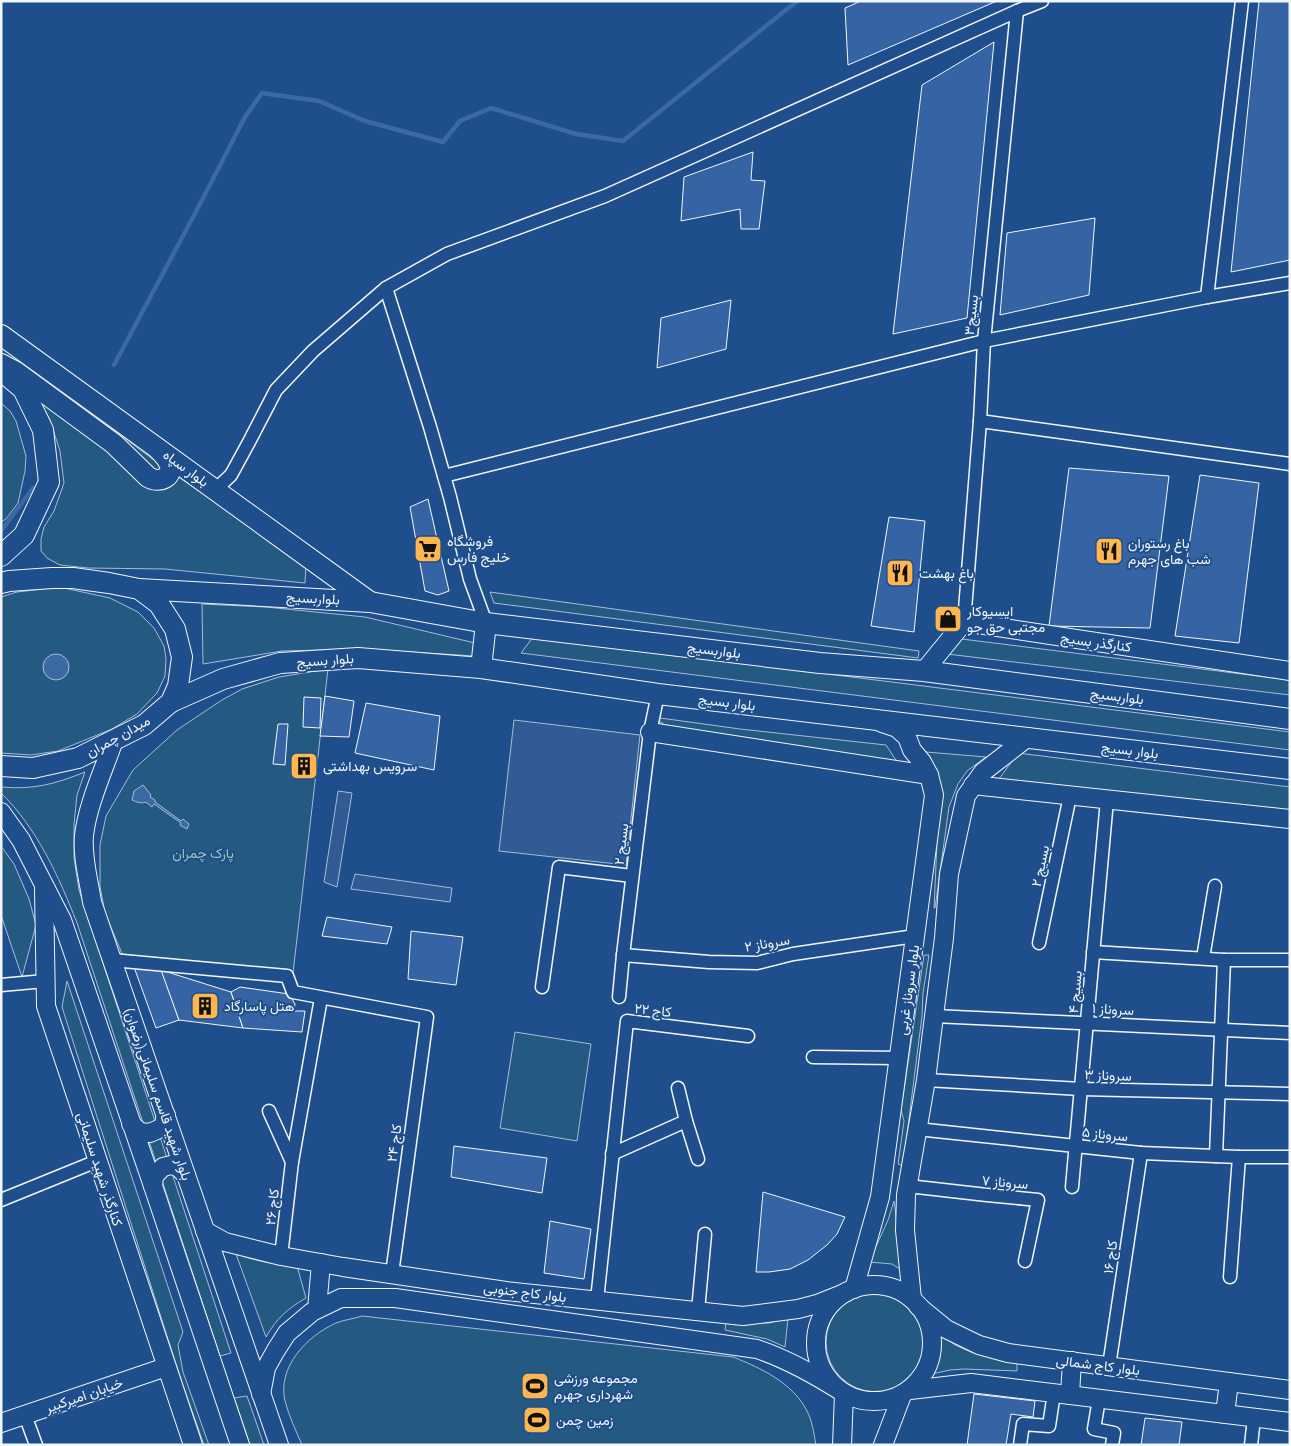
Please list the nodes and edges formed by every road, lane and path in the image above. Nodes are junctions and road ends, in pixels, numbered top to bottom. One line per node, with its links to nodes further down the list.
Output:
1 (1042, 1): 3 (street)
2 (1242, 1): 6 (street)
3 (1017, 11): 5 (street); 8 (street, بسیج۳)
4 (1290, 282): 6 (street)
5 (386, 288): 14 (street); 15 (street)
6 (1206, 297): 8 (street)
7 (1, 335): 12 (main road, بلوار سپاه)
8 (984, 341): 11 (street, بسیج۳); 14 (street)
9 (1, 364): 12 (main road)
10 (1, 370): 16 (main road)
11 (980, 421): 13 (street); 20 (street, بسیج۳)
12 (156, 446): 15 (main road, بلوار سپاه)
13 (1290, 464)
14 (444, 476): 21 (street)
15 (215, 490): 19 (main road, بلوار سپاه)
16 (1, 556)
17 (1, 583): 18 (main road)
18 (138, 589): 19 (main road, بلواربسیج); 26 (main road)
19 (370, 602): 21 (main road, بلواربسیج)
20 (964, 622): 23 (main road); 24 (main road, کنارگذر بسیج)
21 (486, 623): 22 (main road); 23 (main road, بلواربسیج)
22 (482, 668): 25 (main road, بلوار بسیج); 26 (main road, بلوار بسیج)
23 (924, 671): 28 (main road, بلواربسیج)
24 (1290, 671)
25 (658, 694): 27 (main road, بلوار بسیج); 29 (street, بسیج ۲)
26 (171, 702): 31 (main road, میدان چمران)
27 (869, 719): 30 (main road, بلوار بسیج); 34 (main road, بلوار سروناز غربی)
28 (1290, 719)
29 (650, 732): 34 (main road); 40 (street, بسیج ۲)
30 (1028, 737): 33 (main road, بلوار بسیج); 35 (main road, بلوار سروناز غربی)
31 (114, 740): 32 (main road, میدان چمران); 49 (main road, بلوار شهید قاسم سلیمانی(رضوان))
32 (1, 766)
33 (1290, 769)
34 (929, 775): 43 (main road, بلوار سروناز غربی)
35 (973, 785): 36 (main road); 44 (main road, بلوار سروناز غربی)
36 (1070, 796): 37 (main road); 45 (street, بسیج ۲)
37 (1107, 800): 39 (main road); 46 (street, بسیج ۴)
38 (1, 812): 42 (main road)
39 (1290, 819)
40 (632, 876): 47 (street, بسیج ۲); 54 (street)
41 (1216, 886): 48 (street)
42 (44, 887): 52 (main road, کنارگذر شهید سلیمانی); 72 (main road)
43 (915, 936): 44 (main road); 47 (street, سروناز ۲); 63 (main road, بلوار سروناز غربی)
44 (944, 938): 57 (main road, بلوار سروناز غربی)
45 (1039, 943)
46 (1093, 952): 48 (street); 58 (street, بسیج ۴)
47 (623, 955): 55 (street, بسیج ۲)
48 (1203, 958): 50 (street)
49 (112, 960): 56 (street); 70 (main road, بلوار شهید قاسم سلیمانی(رضوان))
50 (1224, 960): 51 (street); 59 (street)
51 (1290, 960)
52 (45, 981): 53 (street); 81 (main road, کنارگذر شهید سلیمانی)
53 (1, 985)
54 (542, 987)
55 (619, 997)
56 (321, 998): 82 (street, کاج ۲۶); 94 (street, کاج ۲۴)
57 (934, 1016): 58 (street, سروناز ۱); 64 (main road, بلوار سروناز غربی)
58 (1087, 1023): 59 (street, سروناز ۱); 66 (street, بسیج ۴)
59 (1221, 1030): 60 (street, سروناز ۱); 67 (street)
60 (1290, 1033)
61 (748, 1036): 76 (street, کاج ۲۲)
62 (814, 1057): 63 (street)
63 (899, 1058): 84 (main road, بلوار سروناز غربی)
64 (926, 1080): 66 (street, سروناز ۳); 73 (main road, بلوار سروناز غربی)
65 (678, 1088): 71 (street)
66 (1081, 1089): 67 (street, سروناز ۳); 74 (street, بسیج ۴)
67 (1218, 1093): 68 (street, سروناز ۳); 77 (street)
68 (1290, 1094)
69 (269, 1111): 82 (street)
70 (166, 1115): 72 (main road); 83 (main road, بلوار شهید قاسم سلیمانی(رضوان))
71 (686, 1120): 76 (street); 80 (street)
72 (131, 1124): 85 (main road)
73 (917, 1130): 74 (street, سروناز ۵); 86 (main road, بلوار سروناز غربی)
74 (1076, 1145): 75 (street, سروناز ۵); 87 (street, بسیج ۴)
75 (1141, 1153): 77 (street, سروناز ۵); 103 (street, کاج ۱۶)
76 (612, 1154): 97 (street, کاج ۲۲)
77 (1216, 1156): 78 (street, سروناز ۵)
78 (1239, 1157): 79 (street, سروناز ۵); 95 (street)
79 (1290, 1157)
80 (698, 1159)
81 (97, 1161): 88 (street); 104 (main road, کنارگذر شهید سلیمانی)
82 (292, 1162): 91 (street, کاج ۲۶)
83 (186, 1175): 85 (main road); 89 (main road, بلوار شهید قاسم سلیمانی(رضوان))
84 (882, 1181): 86 (main road); 96 (main road, بلوار سروناز غربی)
85 (153, 1186): 119 (main road)
86 (908, 1186): 92 (street, سروناز ۷); 98 (main road, بلوار سروناز غربی)
87 (1072, 1187)
88 (1, 1200)
89 (205, 1231): 91 (main road, بلوار کاج جنوبی); 109 (main road, بلوار شهید قاسم سلیمانی(رضوان))
90 (705, 1234): 100 (street)
91 (281, 1256): 93 (main road, بلوار کاج جنوبی)
92 (1025, 1261)
93 (321, 1263): 94 (main road, بلوار کاج جنوبی); 99 (main road)
94 (392, 1274): 97 (main road, بلوار کاج جنوبی)
95 (1230, 1276)
96 (850, 1290): 98 (main road); 100 (main road, بلوار کاج جنوبی); 107 (main road)
97 (597, 1300): 100 (main road, بلوار کاج جنوبی)
98 (915, 1302): 102 (main road, بلوار کاج شمالی); 108 (main road)
99 (317, 1310): 101 (main road, بلوار کاج جنوبی); 109 (main road, بلوار کاج جنوبی)
100 (701, 1312): 101 (main road)
101 (701, 1342): 107 (main road, بلوار کاج جنوبی)
102 (1072, 1361): 103 (main road, بلوار کاج شمالی); 110 (main road)
103 (1109, 1366): 105 (main road, بلوار کاج شمالی)
104 (166, 1367): 113 (main road, خیابان امیرکبیر); 118 (main road, کنارگذر شهید سلیمانی)
105 (1229, 1382): 106 (main road, بلوار کاج شمالی); 112 (main road)
106 (1290, 1390)
107 (842, 1392): 108 (main road); 121 (main road)
108 (906, 1392): 110 (main road); 122 (main road)
109 (261, 1394): 120 (main road, بلوار شهید قاسم سلیمانی(رضوان))
110 (1062, 1394): 111 (main road); 123 (street)
111 (1099, 1399): 112 (main road); 124 (street)
112 (1225, 1414): 114 (main road)
113 (25, 1415): 116 (main road, خیابان امیرکبیر); 117 (street)
114 (1254, 1418): 115 (main road); 125 (street)
115 (1290, 1422)
116 (1, 1423)
117 (36, 1445)
118 (193, 1445)
119 (240, 1445)
120 (278, 1445)
121 (842, 1445)
122 (883, 1445)
123 (1020, 1445)
124 (1112, 1445)
125 (1251, 1445)

